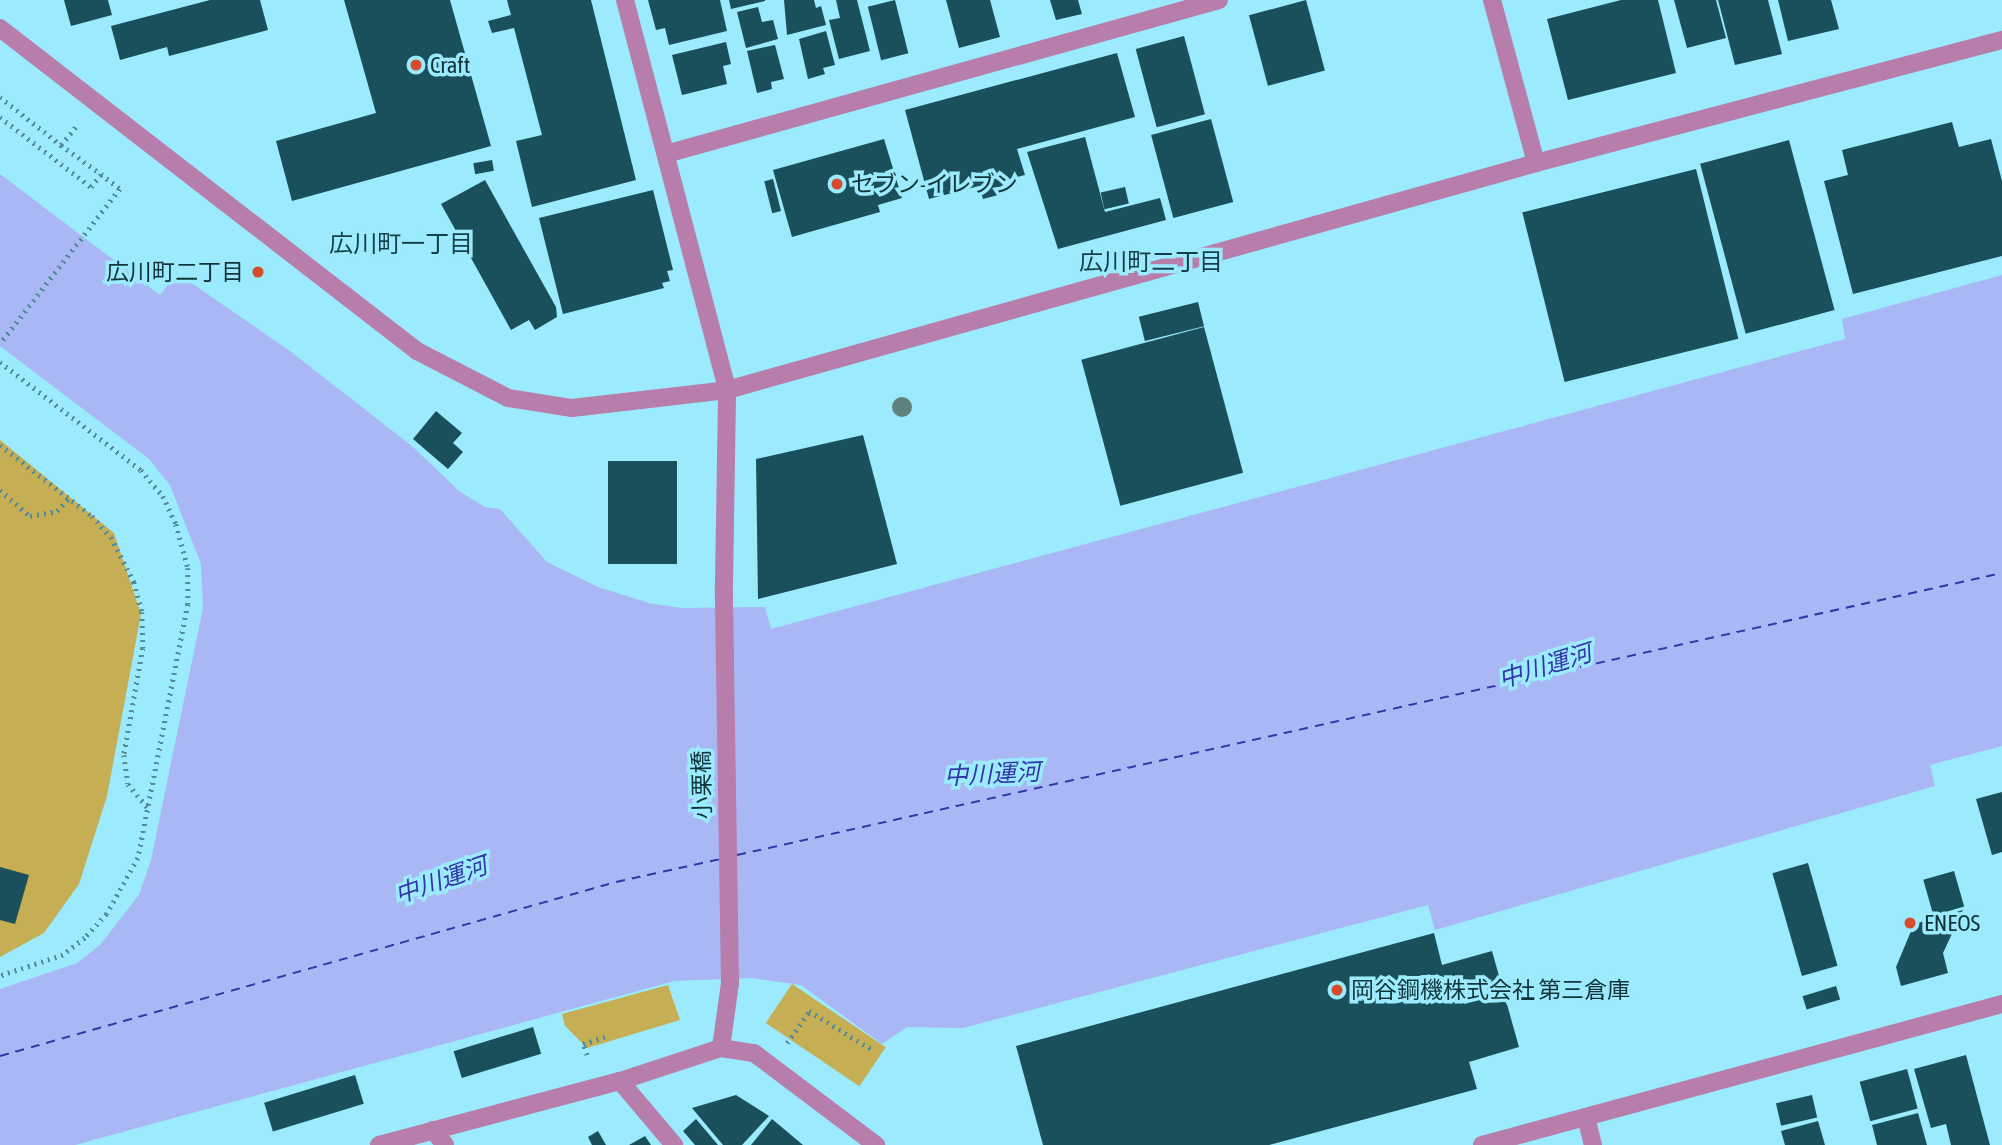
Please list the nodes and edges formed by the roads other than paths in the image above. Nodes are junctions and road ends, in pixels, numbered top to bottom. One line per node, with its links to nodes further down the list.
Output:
1 (625, 0): 6 (street, 小栗橋)
2 (1219, 0): 6 (street)
3 (1492, 0): 7 (street)
4 (0, 27): 8 (street)
5 (2002, 40): 7 (street)
6 (666, 154): 8 (street, 小栗橋)
7 (1536, 163): 8 (street)
8 (727, 390): 10 (street, 小栗橋)
9 (2002, 1004): 12 (street)
10 (721, 1048): 11 (street); 17 (street)
11 (620, 1081): 13 (street); 16 (street)
12 (1586, 1117): 18 (street); 19 (street)
13 (433, 1130): 14 (street); 15 (street)
14 (380, 1145)
15 (445, 1145)
16 (674, 1145)
17 (876, 1145)
18 (1482, 1145)
19 (1593, 1145)

